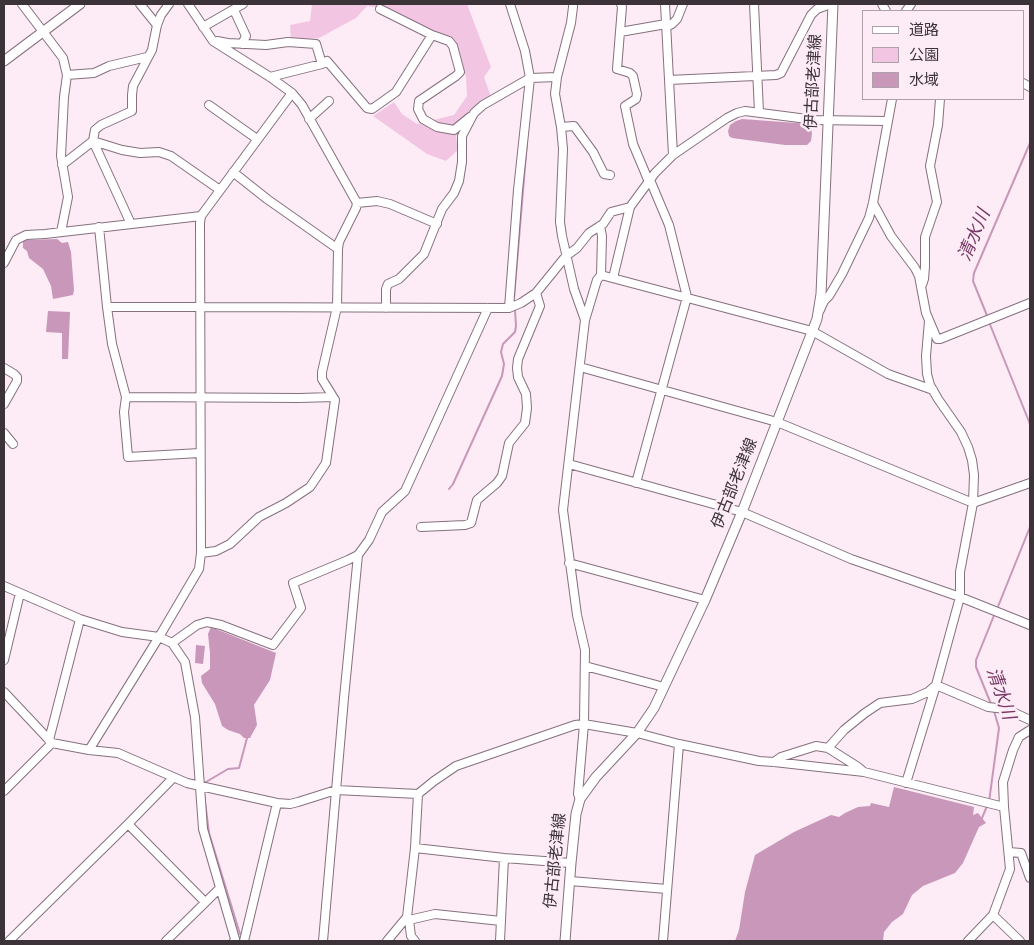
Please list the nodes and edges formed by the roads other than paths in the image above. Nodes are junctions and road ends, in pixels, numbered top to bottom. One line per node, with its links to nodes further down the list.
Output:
1 (22, 4): 19 (street)
2 (80, 4): 19 (main road)
3 (140, 4): 16 (street)
4 (170, 4): 16 (street)
5 (188, 4): 18 (street)
6 (243, 4): 15 (street)
7 (510, 4): 31 (street)
8 (573, 4): 30 (street)
9 (621, 4): 20 (street)
10 (665, 4): 17 (street)
11 (683, 4): 17 (street)
12 (754, 4): 28 (street)
13 (833, 4): 28 (street); 41 (main road, 伊古部老津線)
14 (380, 9): 21 (street)
15 (234, 10): 18 (street); 23 (street)
16 (156, 25): 24 (street)
17 (666, 25): 20 (street); 32 (street)
18 (203, 27): 22 (street)
19 (43, 32): 25 (main road); 27 (street)
20 (620, 32): 50 (street)
21 (432, 35): 26 (street); 39 (street)
22 (212, 41): 23 (street); 29 (street)
23 (242, 44): 26 (street)
24 (147, 57): 27 (street); 45 (street)
25 (4, 61)
26 (322, 64): 29 (street)
27 (67, 75): 47 (street)
28 (757, 76): 32 (street); 38 (street)
29 (270, 77): 33 (street)
30 (557, 77): 31 (street); 43 (street)
31 (530, 78): 39 (street); 75 (street)
32 (669, 80): 46 (street)
33 (292, 93): 40 (street); 44 (street)
34 (892, 100): 42 (street)
35 (940, 100): 66 (street)
36 (329, 101): 40 (street)
37 (210, 105): 44 (street)
38 (759, 112): 41 (street); 46 (street)
39 (474, 113): 57 (street)
40 (309, 119): 52 (street)
41 (828, 120): 42 (street); 76 (main road, 伊古部老津線)
42 (887, 121): 53 (street)
43 (561, 127): 49 (street); 62 (street)
44 (257, 139): 48 (street)
45 (93, 141): 47 (street); 51 (street); 56 (street)
46 (673, 155): 50 (street)
47 (62, 165): 60 (street)
48 (233, 172): 51 (street); 61 (street)
49 (610, 175)
50 (649, 181): 54 (street); 68 (street)
51 (220, 190): 55 (street)
52 (356, 203): 57 (street); 61 (street)
53 (873, 203): 66 (street); 76 (street)
54 (630, 207): 58 (street); 65 (street)
55 (201, 216): 56 (street); 71 (street)
56 (131, 224): 59 (street)
57 (437, 224): 73 (street)
58 (600, 226): 62 (street); 64 (street)
59 (99, 227): 60 (street); 70 (street)
60 (61, 232): 63 (street)
61 (338, 249): 72 (street)
62 (566, 256): 67 (street); 77 (street)
63 (4, 263)
64 (601, 275): 65 (street); 77 (street)
65 (613, 278): 68 (street)
66 (921, 287): 78 (street)
67 (536, 293): 75 (street); 97 (street)
68 (687, 297): 79 (street); 82 (street)
69 (1030, 303): 78 (street)
70 (107, 307): 71 (street); 84 (street)
71 (200, 307): 72 (street); 85 (street)
72 (337, 307): 73 (street); 86 (street)
73 (386, 308): 74 (street)
74 (488, 308): 75 (street); 99 (street)
75 (509, 308)
76 (817, 319): 79 (main road, 伊古部老津線)
77 (585, 320): 80 (street)
78 (929, 321): 83 (street)
79 (812, 332): 83 (street); 88 (main road, 伊古部老津線)
80 (580, 367): 82 (street); 92 (street)
81 (4, 368): 87 (street)
82 (662, 390): 88 (street); 93 (street)
83 (933, 390): 95 (street)
84 (126, 397): 85 (street); 91 (street)
85 (200, 397): 86 (street); 91 (street)
86 (333, 397): 98 (street)
87 (4, 404)
88 (777, 422): 95 (street); 96 (main road, 伊古部老津線)
89 (4, 433): 90 (street)
90 (13, 444)
91 (200, 453): 98 (street)
92 (569, 464): 93 (street); 100 (street)
93 (636, 483): 96 (street)
94 (1030, 483): 95 (street)
95 (973, 503): 103 (street)
96 (742, 512): 103 (street); 104 (main road, 伊古部老津線)
97 (421, 527)
98 (201, 553): 107 (street)
99 (358, 555): 108 (street); 127 (street)
100 (569, 563): 104 (street); 110 (street)
101 (4, 586): 102 (street)
102 (20, 593): 105 (street); 109 (street)
103 (960, 597): 106 (street); 111 (street)
104 (705, 600): 112 (main road, 伊古部老津線)
105 (80, 619): 107 (street); 118 (street)
106 (1030, 625)
107 (159, 637): 108 (street); 121 (street)
108 (172, 643): 126 (street)
109 (4, 660)
110 (585, 666): 112 (street); 115 (street)
111 (936, 685): 114 (street); 120 (street); 125 (street)
112 (664, 687): 117 (main road, 伊古部老津線)
113 (5, 695): 118 (street)
114 (1030, 720)
115 (584, 724): 117 (street); 129 (street); 130 (street)
116 (1030, 730): 132 (street)
117 (637, 733): 119 (street); 130 (main road, 伊古部老津線)
118 (50, 742): 121 (street); 128 (street)
119 (679, 744): 122 (street); 141 (street)
120 (828, 748): 122 (street); 123 (street)
121 (89, 750): 124 (street)
122 (774, 762): 123 (street)
123 (864, 772): 125 (street)
124 (174, 778): 126 (street); 133 (street)
125 (906, 783): 132 (street)
126 (199, 786): 131 (street); 140 (street)
127 (336, 790): 129 (street); 131 (street); 151 (street)
128 (4, 791)
129 (418, 794): 134 (street)
130 (580, 799): 137 (main road, 伊古部老津線)
131 (277, 803): 150 (street)
132 (1004, 807): 135 (street)
133 (128, 824): 142 (street); 148 (street)
134 (415, 848): 136 (street); 144 (street)
135 (1009, 852): 138 (street); 143 (street)
136 (504, 858): 137 (street); 145 (street)
137 (571, 863): 139 (main road, 伊古部老津線)
138 (1030, 878)
139 (570, 881): 141 (street); 155 (main road, 伊古部老津線)
140 (220, 888): 142 (street); 146 (street)
141 (667, 889): 156 (street)
142 (205, 902): 149 (street)
143 (992, 915): 147 (street); 157 (street)
144 (408, 918): 145 (street); 152 (street); 153 (street)
145 (501, 921): 154 (street)
146 (235, 940): 150 (street)
147 (973, 940)
148 (9, 941)
149 (166, 941)
150 (245, 941)
151 (323, 941)
152 (387, 941)
153 (415, 941)
154 (500, 941)
155 (565, 941)
156 (663, 941)
157 (1020, 941)

